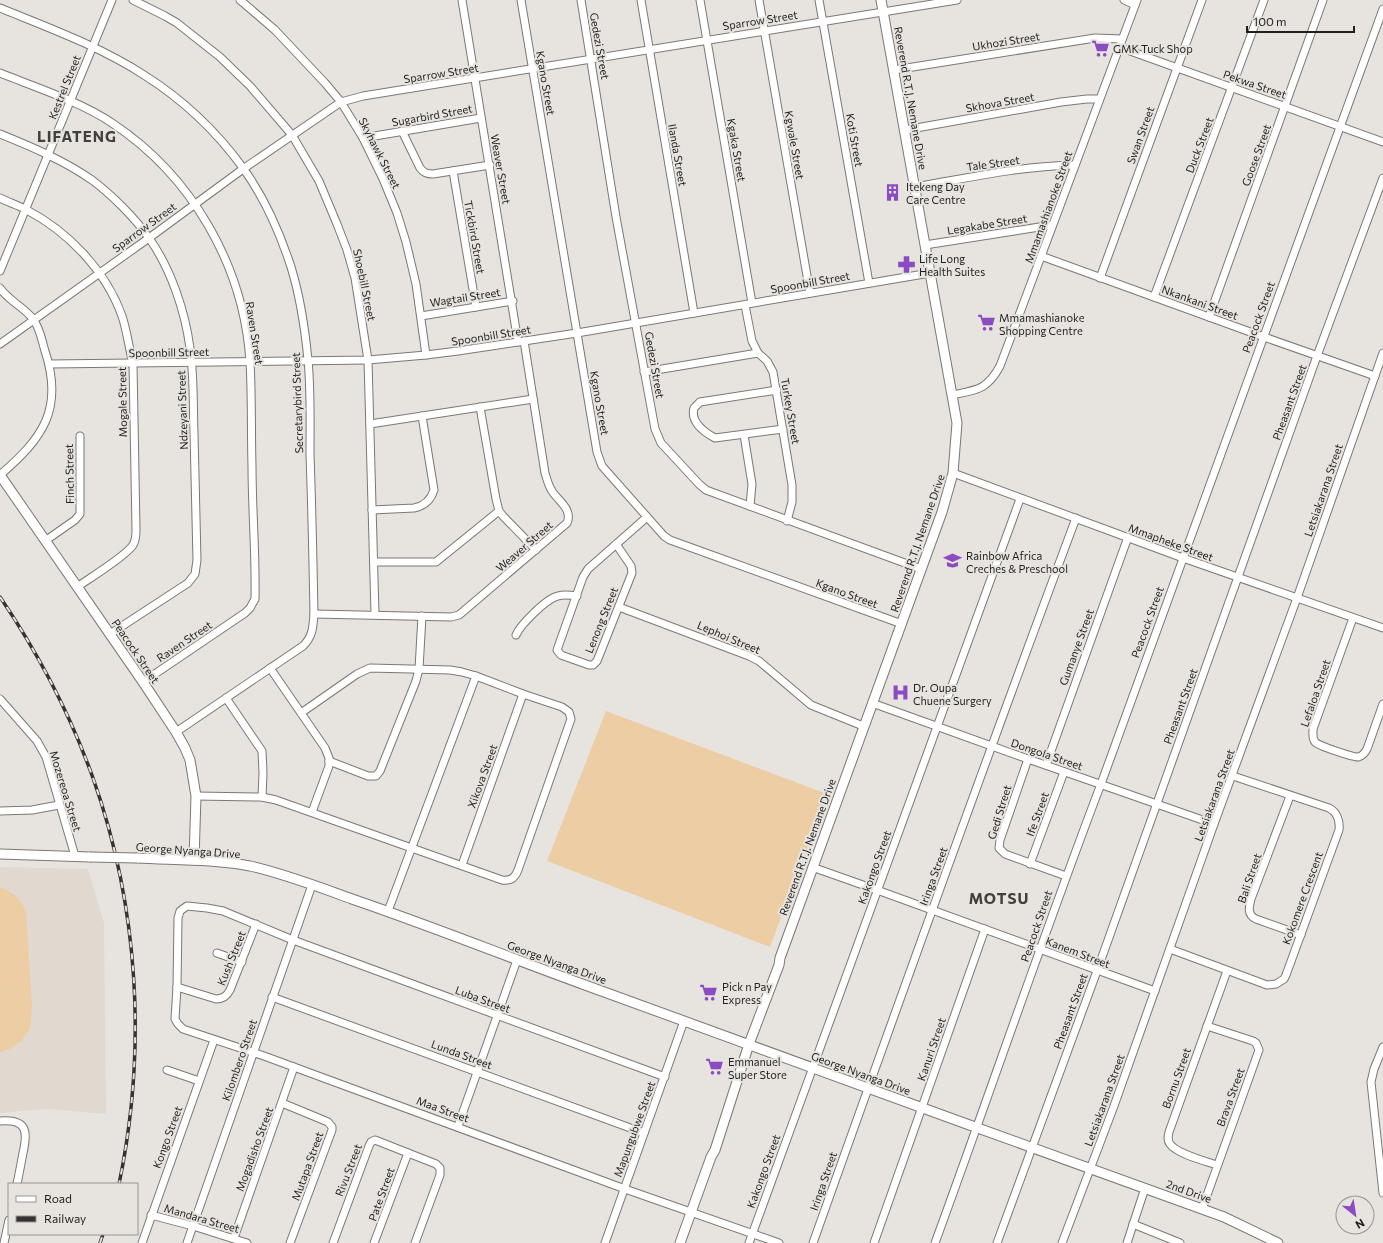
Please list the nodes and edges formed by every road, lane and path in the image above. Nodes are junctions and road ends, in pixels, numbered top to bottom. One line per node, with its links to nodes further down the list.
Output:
1 (112, 0): 25 (street, Kestrel Street)
2 (133, 0): 44 (street, Shoebill Street)
3 (240, 0): 37 (street, Skyhawk Street)
4 (462, 0): 33 (street, Weaver Street)
5 (521, 0): 30 (street, Kgano Street)
6 (581, 0): 28 (street, Gedezi Street)
7 (641, 0): 27 (street, Ilanda Street)
8 (700, 0): 24 (street, Kgaka Street)
9 (759, 0): 22 (street, Kgwale Street)
10 (819, 0): 21 (street, Koti Street)
11 (881, 0): 20 (street, Reverend R.T.J. Nemane Drive)
12 (957, 0): 20 (street, Sparrow Street)
13 (1124, 0): 17 (street)
14 (1202, 0): 29 (street, Swan Street)
15 (1264, 0): 34 (street, Duck Street)
16 (1323, 0): 38 (street, Goose Street)
17 (1136, 3): 23 (street, Mmamashianoke Street)
18 (0, 8): 25 (street, Secretarybird Street)
19 (1383, 9): 40 (street, Peacock Street)
20 (883, 12): 21 (street, Sparrow Street); 31 (street, Reverend R.T.J. Nemane Drive)
21 (823, 21): 22 (street, Sparrow Street); 65 (street, Koti Street)
22 (764, 31): 24 (street, Sparrow Street); 67 (street, Kgwale Street)
23 (1122, 39): 26 (street, Mmamashianoke Street); 31 (street, Ukhozi Street)
24 (707, 40): 27 (street, Sparrow Street); 70 (street, Kgaka Street)
25 (93, 46): 36 (street, Kestrel Street); 50 (street, Secretarybird Street)
26 (1119, 47): 29 (street, Pekwa Street); 35 (street, Mmamashianoke Street)
27 (649, 50): 28 (street, Sparrow Street); 72 (street, Ilanda Street)
28 (592, 60): 30 (street, Sparrow Street); 76 (street, Gedezi Street)
29 (1176, 68): 34 (street, Pekwa Street); 64 (street, Swan Street)
30 (532, 69): 33 (street, Sparrow Street); 77 (street, Kgano Street)
31 (894, 70): 41 (street, Reverend R.T.J. Nemane Drive)
32 (0, 73): 36 (street, Raven Street)
33 (475, 79): 37 (street, Sparrow Street); 39 (street, Weaver Street)
34 (1232, 88): 38 (street, Pekwa Street); 68 (street, Duck Street)
35 (1099, 99): 41 (street, Skhova Street); 49 (street, Mmamashianoke Street)
36 (70, 102): 47 (street, Kestrel Street); 55 (street, Raven Street)
37 (341, 102): 44 (street, Sparrow Street); 45 (street, Skyhawk Street)
38 (1285, 107): 40 (street, Pekwa Street); 74 (street, Goose Street)
39 (481, 118): 42 (street, Sugarbird Street); 48 (street, Weaver Street)
40 (1340, 127): 46 (street, Pekwa Street); 78 (street, Peacock Street)
41 (905, 130): 53 (street, Reverend R.T.J. Nemane Drive)
42 (402, 131): 45 (street, Sugarbird Street); 51 (street)
43 (0, 134): 47 (street, Ndzeyani Street)
44 (292, 136): 50 (street, Sparrow Street); 85 (street, Shoebill Street)
45 (363, 138): 73 (street, Skyhawk Street)
46 (1383, 142)
47 (49, 154): 56 (street, Kestrel Street); 58 (street, Ndzeyani Street)
48 (490, 165): 51 (street); 69 (street, Weaver Street)
49 (1075, 165): 53 (street, Tale Street); 57 (street, Mmamashianoke Street)
50 (243, 169): 55 (street, Sparrow Street); 87 (street, Secretarybird Street)
51 (453, 171): 71 (street, Tickbird Street)
52 (1383, 178): 84 (street, Pheasant Street)
53 (915, 187): 59 (street, Reverend R.T.J. Nemane Drive)
54 (0, 198): 56 (street, Mogale Street)
55 (195, 204): 58 (street, Sparrow Street); 86 (street, Raven Street)
56 (25, 209): 61 (street, Kestrel Street); 62 (street, Mogale Street)
57 (1052, 226): 59 (street, Legakabe Street); 60 (street, Mmamashianoke Street)
58 (149, 238): 62 (street, Sparrow Street); 88 (street, Ndzeyani Street)
59 (925, 245): 63 (street, Reverend R.T.J. Nemane Drive)
60 (1041, 256): 64 (street, Nkankani Street); 94 (street, Mmamashianoke Street)
61 (0, 271)
62 (99, 273): 75 (street, Sparrow Street); 90 (street, Mogale Street)
63 (930, 273): 65 (street, Spoonbill Street); 94 (street, Reverend R.T.J. Nemane Drive)
64 (1100, 278): 68 (street, Nkankani Street)
65 (868, 283): 67 (street, Spoonbill Street)
66 (0, 288): 75 (street)
67 (810, 293): 70 (street, Spoonbill Street)
68 (1154, 297): 74 (street, Nkankani Street)
69 (513, 301): 71 (street, Wagtail Street); 79 (street, Weaver Street)
70 (748, 304): 72 (street, Spoonbill Street); 81 (street, Kgaka Street)
71 (476, 306): 73 (street, Wagtail Street)
72 (694, 313): 76 (street, Spoonbill Street)
73 (421, 316): 83 (street, Skyhawk Street)
74 (1209, 317): 78 (street, Nkankani Street)
75 (34, 320): 80 (street, Sparrow Street); 89 (street)
76 (636, 323): 77 (street, Spoonbill Street); 91 (street, Gedezi Street)
77 (577, 333): 79 (street, Spoonbill Street); 108 (street, Kgano Street)
78 (1264, 337): 84 (street, Nkankani Street); 115 (street, Peacock Street)
79 (521, 341): 83 (street, Spoonbill Street); 95 (street, Weaver Street)
80 (0, 344)
81 (758, 353): 91 (street); 93 (street, Turkey Street)
82 (1383, 354): 92 (street, Letsiakarana Street)
83 (426, 355): 85 (street, Spoonbill Street)
84 (1317, 356): 92 (street, Nkankani Street); 118 (street, Pheasant Street)
85 (368, 360): 87 (street, Spoonbill Street); 98 (street, Shoebill Street)
86 (250, 361): 87 (street, Spoonbill Street); 88 (street, Spoonbill Street); 136 (street, Raven Street)
87 (308, 361): 123 (street, Secretarybird Street)
88 (191, 362): 90 (street, Spoonbill Street); 131 (street, Ndzeyani Street)
89 (50, 364): 90 (street, Spoonbill Street); 103 (street)
90 (132, 364): 119 (street, Mogale Street)
91 (644, 372): 105 (street, Gedezi Street)
92 (1375, 376): 121 (street, Letsiakarana Street)
93 (777, 390): 99 (street, Turkey Street); 100 (street)
94 (952, 395): 102 (street, Reverend R.T.J. Nemane Drive)
95 (533, 399): 96 (street); 114 (street, Weaver Street)
96 (480, 407): 97 (street); 107 (street)
97 (422, 416): 98 (street); 106 (street)
98 (370, 424): 106 (street, Shoebill Street)
99 (783, 429): 100 (street); 110 (street, Turkey Street)
100 (744, 435): 105 (street)
101 (80, 436): 112 (street, Finch Street)
102 (953, 473): 104 (street, Mmapheke Street); 117 (street, Reverend R.T.J. Nemane Drive)
103 (0, 475): 112 (street, Peacock Street)
104 (1020, 499): 109 (street, Mmapheke Street); 144 (street, Kakongo Street)
105 (750, 506): 110 (street, Gedezi Street)
106 (372, 510): 116 (street, Shoebill Street)
107 (500, 511): 114 (street); 116 (street)
108 (646, 517): 113 (street, Lenong Street); 128 (street, Kgano Street)
109 (1076, 518): 111 (street, Mmapheke Street); 146 (street, Iringa Street)
110 (787, 521): 117 (street, Gedezi Street)
111 (1128, 537): 115 (street, Mmapheke Street); 149 (street, Gumanye Street)
112 (45, 541): 119 (street, Peacock Street)
113 (616, 544): 120 (street, Lenong Street); 122 (street, Lenong Street)
114 (536, 550): 125 (street, Weaver Street)
115 (1183, 558): 118 (street, Mmapheke Street); 152 (street, Peacock Street)
116 (374, 562): 124 (street, Shoebill Street)
117 (921, 569): 128 (street, Reverend R.T.J. Nemane Drive)
118 (1238, 577): 121 (street, Mmapheke Street); 156 (street, Pheasant Street)
119 (77, 587): 131 (street, Peacock Street)
120 (577, 596): 122 (street, Lenong Street); 132 (street)
121 (1297, 598): 126 (street, Mmapheke Street); 151 (street, Letsiakarana Street)
122 (619, 606): 143 (street, Lephoi Street)
123 (314, 614): 124 (street, Weaver Street); 133 (street, Secretarybird Street)
124 (375, 614): 125 (street, Weaver Street)
125 (422, 616): 134 (street)
126 (1353, 618): 129 (street, Mmapheke Street); 141 (street, Lefaloa Street)
127 (1383, 622): 129 (street, Mmapheke Street)
128 (902, 624): 140 (street, Reverend R.T.J. Nemane Drive)
129 (1370, 624): 130 (street)
130 (1383, 628)
131 (110, 634): 136 (street, Peacock Street)
132 (516, 635)
133 (270, 668): 138 (street, Secretarybird Street); 142 (street)
134 (419, 669): 135 (street); 142 (street); 148 (street)
135 (476, 676): 137 (street); 161 (street)
136 (143, 682): 145 (street, Peacock Street)
137 (523, 694): 166 (street, Xikova Street); 166 (street)
138 (226, 698): 145 (street, Secretarybird Street); 155 (street)
139 (0, 699): 157 (street, Mozereoa Street)
140 (872, 703): 143 (street, Reverend R.T.J. Nemane Drive); 144 (street, Dongola Street)
141 (1383, 704)
142 (301, 713): 148 (street)
143 (863, 726): 167 (street, Reverend R.T.J. Nemane Drive)
144 (938, 726): 146 (street, Dongola Street); 170 (street, Kakongo Street)
145 (176, 732): 153 (street, Peacock Street)
146 (991, 746): 147 (street, Dongola Street); 171 (street, Iringa Street)
147 (1028, 759): 149 (street, Dongola Street); 165 (street, Gedi Street)
148 (329, 761): 159 (street)
149 (1046, 765): 150 (street, Dongola Street)
150 (1064, 772): 152 (street, Dongola Street); 165 (street, Ife Street)
151 (1232, 776): 154 (street, Kokomere Crescent); 160 (street, Letsiakarana Street)
152 (1101, 784): 156 (street, Dongola Street); 168 (street, Peacock Street)
153 (196, 796): 155 (street); 164 (street, Peacock Street)
154 (1290, 796): 175 (street, Kokomere Crescent); 175 (street, Bali Street)
155 (262, 797): 159 (street)
156 (1156, 804): 160 (street, Dongola Street); 182 (street, Pheasant Street)
157 (59, 805): 158 (street); 163 (street, Mozereoa Street)
158 (0, 811)
159 (312, 812): 161 (street)
160 (1214, 824): 178 (street, Letsiakarana Street)
161 (411, 848): 166 (street); 172 (street)
162 (0, 854): 163 (street, George Nyanga Drive)
163 (75, 856): 164 (street, George Nyanga Drive, bridge)
164 (194, 860): 169 (street, George Nyanga Drive)
165 (1030, 864): 168 (street, Gedi Street)
166 (462, 866)
167 (812, 867): 170 (street, Kanem Street); 191 (street, Reverend R.T.J. Nemane Drive)
168 (1066, 876): 177 (street, Peacock Street)
169 (312, 885): 172 (street, George Nyanga Drive); 176 (street, Kilombero Street)
170 (877, 890): 171 (street, Kanem Street); 195 (street, Kakongo Street)
171 (932, 910): 174 (street, Kanem Street); 200 (street, Iringa Street)
172 (388, 911): 180 (street, George Nyanga Drive)
173 (256, 924): 176 (street, Luba Street); 181 (street, Kush Street); 184 (street, Luba Street)
174 (985, 929): 177 (street, Kanem Street); 202 (street, Kanuri Street)
175 (1301, 935): 183 (street, Kokomere Crescent)
176 (293, 940): 186 (street, Kilombero Street); 187 (street, Luba Street)
177 (1041, 949): 182 (street, Kanem Street); 205 (street, Peacock Street)
178 (1170, 949): 183 (street, Kokomere Crescent); 185 (street, Letsiakarana Street)
179 (217, 953): 181 (street)
180 (517, 960): 187 (street); 188 (street, George Nyanga Drive)
181 (242, 962): 184 (street, Kush Street)
182 (1097, 971): 185 (street, Kanem Street); 207 (street, Pheasant Street)
183 (1227, 971): 189 (street, Bornu Street)
184 (177, 987): 190 (street, Maa Street)
185 (1155, 992): 210 (street, Letsiakarana Street)
186 (272, 997): 193 (street, Kilombero Street); 197 (street, Lunda Street)
187 (497, 1016): 197 (street); 198 (street, Luba Street)
188 (684, 1021): 191 (street, George Nyanga Drive); 198 (street, Mapungubwe Street)
189 (1207, 1026): 209 (street, Bornu Street); 209 (street, Brava Street)
190 (214, 1040): 193 (street, Maa Street); 199 (street, Kongo Street)
191 (747, 1043): 195 (street, George Nyanga Drive); 216 (street, Reverend R.T.J. Nemane Drive)
192 (1383, 1047): 214 (street)
193 (253, 1052): 194 (street, Maa Street); 220 (street, Kilombero Street)
194 (294, 1067): 201 (street, Mogadisho Street); 204 (street, Maa Street)
195 (812, 1068): 200 (street, George Nyanga Drive); 221 (street, Kakongo Street)
196 (167, 1070): 199 (street)
197 (477, 1071): 204 (street); 206 (street, Lunda Street)
198 (664, 1077): 206 (street, Mapungubwe Street)
199 (199, 1081): 217 (street, Kongo Street)
200 (868, 1088): 202 (street, George Nyanga Drive); 235 (street, Iringa Street)
201 (282, 1103): 222 (street, Mogadisho Street); 227 (street, Mutapa Street)
202 (922, 1108): 205 (street, George Nyanga Drive); 236 (street, Kanuri Street)
203 (0, 1120): 211 (street)
204 (458, 1126): 213 (street, Maa Street)
205 (977, 1128): 207 (street, George Nyanga Drive); 237 (street, Peacock Street)
206 (644, 1133): 213 (street, Mapungubwe Street)
207 (1032, 1147): 210 (street, George Nyanga Drive); 238 (street, Pheasant Street)
208 (408, 1153): 228 (street, Rivu Street); 229 (street, Pate Street); 230 (street)
209 (1217, 1165): 215 (street, Brava Street)
210 (1090, 1168): 212 (street, 2nd Drive); 239 (street, Letsiakarana Street)
211 (17, 1183)
212 (1145, 1188): 215 (street, 2nd Drive); 218 (street)
213 (625, 1189): 216 (street, Maa Street); 231 (street, Mapungubwe Street)
214 (1383, 1193)
215 (1202, 1209): 242 (street, 2nd Drive)
216 (691, 1211): 221 (street, Maa Street); 232 (street, Reverend R.T.J. Nemane Drive)
217 (151, 1215): 220 (street, Mandara Street); 224 (street, Kongo Street)
218 (1133, 1224): 240 (street); 241 (street)
219 (8, 1225): 223 (street)
220 (193, 1226): 222 (street, Mandara Street); 225 (street, Kilombero Street)
221 (752, 1234): 233 (street, Kakongo Street); 234 (street, Maa Street)
222 (234, 1238): 226 (street, Mandara Street)
223 (4, 1243)
224 (142, 1243)
225 (187, 1243)
226 (247, 1243)
227 (290, 1243)
228 (333, 1243)
229 (374, 1243)
230 (416, 1243)
231 (605, 1243)
232 (680, 1243)
233 (749, 1243)
234 (779, 1243)
235 (814, 1243)
236 (874, 1243)
237 (935, 1243)
238 (997, 1243)
239 (1062, 1243)
240 (1127, 1243)
241 (1180, 1243)
242 (1277, 1243)

